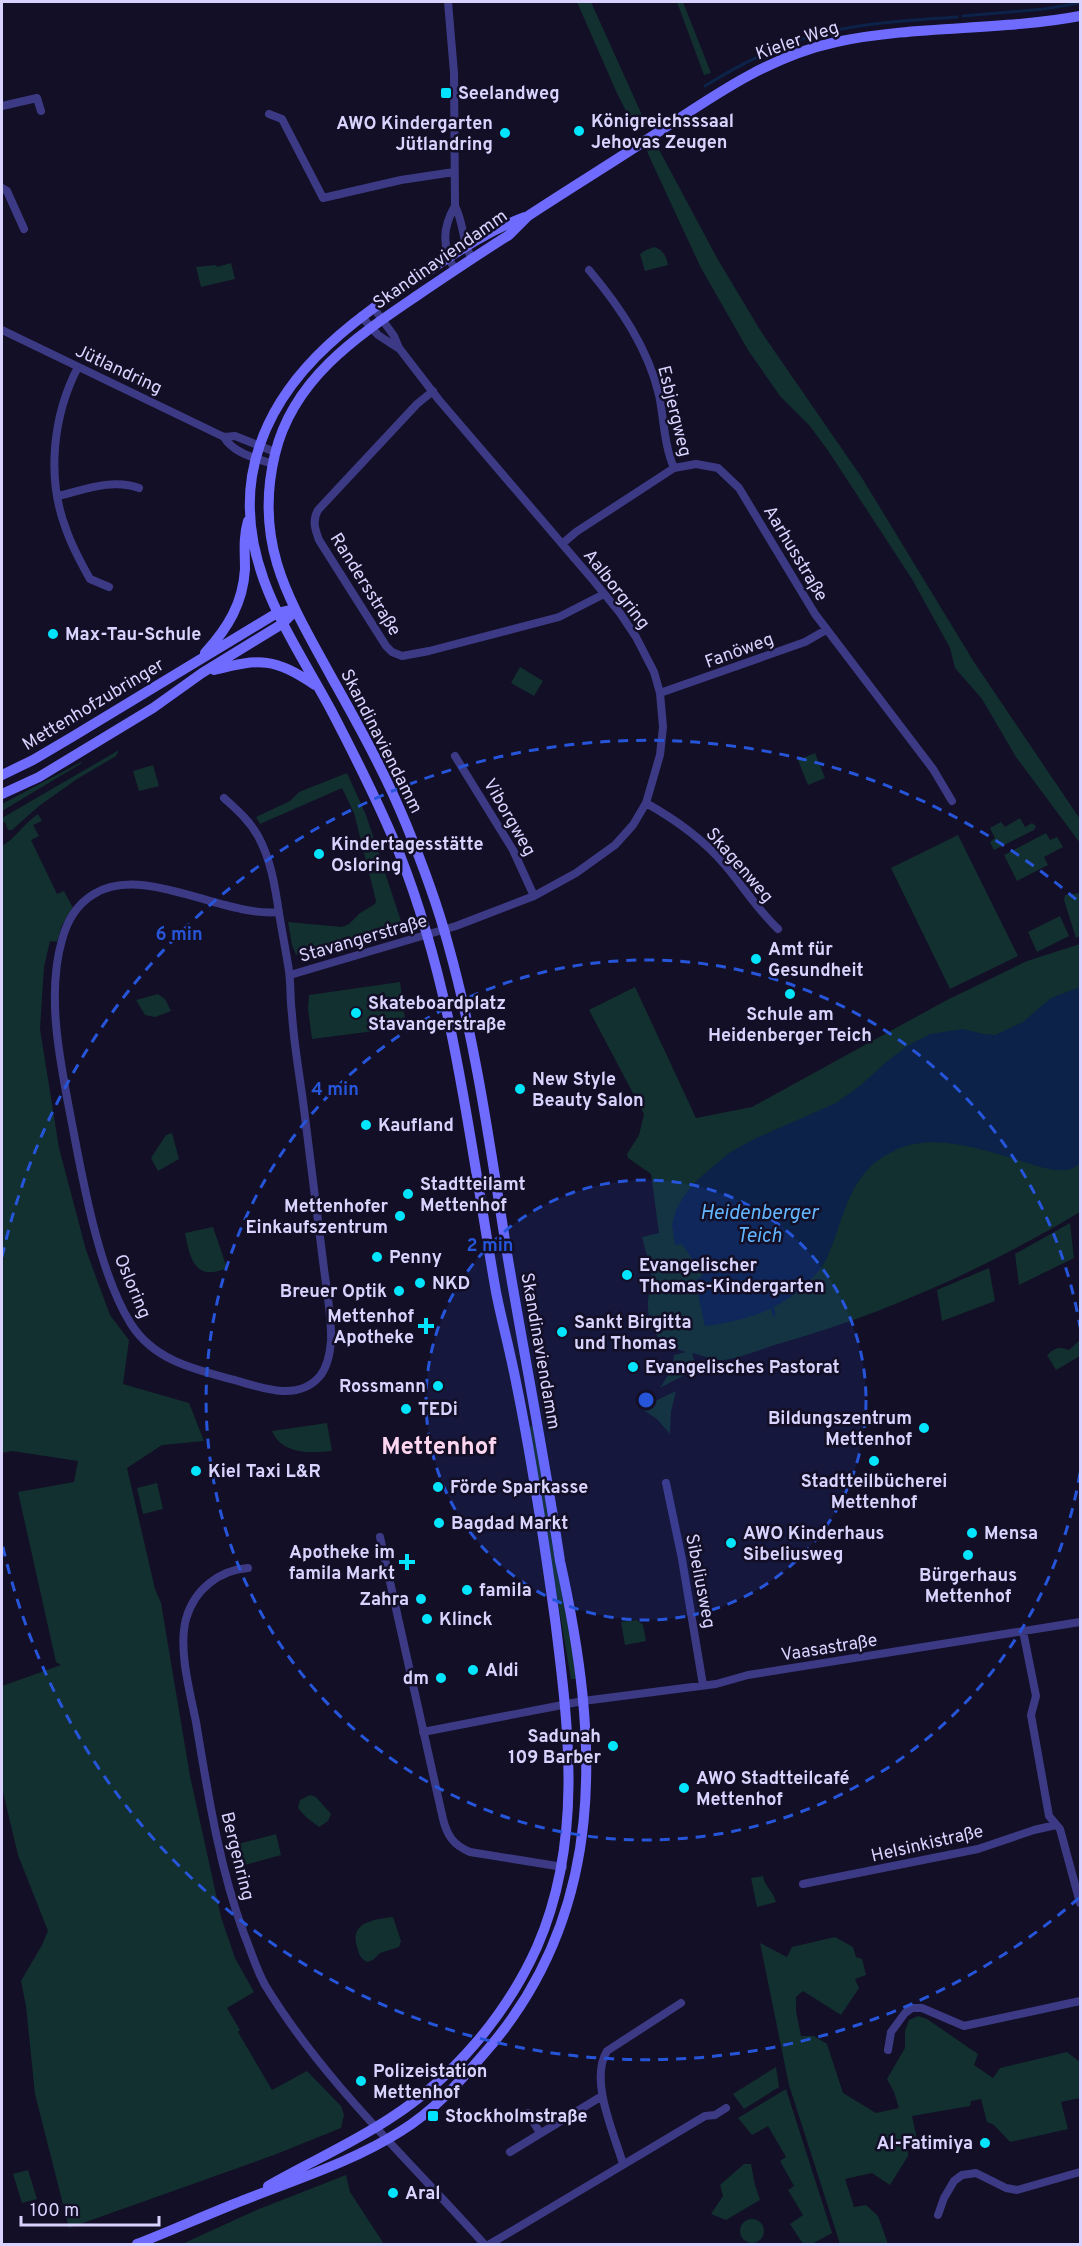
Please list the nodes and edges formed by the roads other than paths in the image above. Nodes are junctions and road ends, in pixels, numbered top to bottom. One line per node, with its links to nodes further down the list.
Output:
1 (448, 2): 7 (street)
2 (1080, 16): 6 (main road, Kieler Weg)
3 (2, 106): 4 (street)
4 (41, 111)
5 (269, 114): 7 (street)
6 (650, 138): 10 (main road, Skandinaviendamm)
7 (454, 172): 9 (street)
8 (2, 188): 11 (street)
9 (454, 206): 12 (street); 13 (street)
10 (528, 216): 12 (main road, Skandinaviendamm); 14 (main road, Skandinaviendamm)
11 (24, 229)
12 (466, 248): 13 (main road, Skandinaviendamm); 14 (street)
13 (448, 258): 15 (street); 17 (main road, Skandinaviendamm)
14 (472, 259): 15 (main road, Skandinaviendamm)
15 (455, 270): 19 (main road, Skandinaviendamm)
16 (589, 270): 30 (street, Esbjergweg)
17 (373, 307): 18 (main road, Skandinaviendamm); 19 (street, Aalborgring)
18 (361, 316): 20 (street, Aalborgring); 26 (main road, Skandinaviendamm)
19 (381, 319): 20 (main road, Skandinaviendamm); 22 (street, Aalborgring)
20 (370, 327): 22 (street, Aalborgring); 27 (main road, Skandinaviendamm)
21 (2, 330): 23 (street, Jütlandring)
22 (399, 348): 24 (street, Aalborgring)
23 (78, 367): 25 (street, Jütlandring); 32 (street)
24 (433, 391): 34 (street, Aalborgring); 36 (street, Randersstraße)
25 (224, 436): 26 (street, Jütlandring); 28 (street, Jütlandring)
26 (260, 447): 27 (street, Jütlandring); 28 (main road, Skandinaviendamm)
27 (275, 452): 29 (main road, Skandinaviendamm)
28 (256, 458): 29 (street, Jütlandring); 33 (main road, Skandinaviendamm)
29 (273, 464): 37 (main road, Skandinaviendamm)
30 (674, 468): 34 (street, Aarhusstraße); 40 (street, Aarhusstraße)
31 (139, 488): 32 (street)
32 (58, 496): 35 (street)
33 (250, 513): 38 (main road, Skandinaviendamm); 41 (main road)
34 (562, 544): 36 (street, Aalborgring)
35 (109, 587)
36 (604, 594): 44 (street, Aalborgring)
37 (295, 610): 38 (main road, Mettenhofzubringer); 39 (main road, Mettenhofzubringer); 54 (main road, Skandinaviendamm)
38 (277, 613): 39 (main road, Skandinaviendamm); 41 (main road, Mettenhofzubringer)
39 (282, 624): 42 (main road, Mettenhofzubringer); 43 (main road, Skandinaviendamm)
40 (826, 630): 44 (street, Fanöweg); 49 (street, Aarhusstraße)
41 (196, 662): 46 (main road, Mettenhofzubringer)
42 (202, 673): 43 (main road, Skandinaviendamm); 47 (main road, Mettenhofzubringer)
43 (318, 687): 55 (main road, Skandinaviendamm)
44 (660, 693): 50 (street, Aalborgring)
45 (455, 756): 51 (street, Viborgweg)
46 (2, 775)
47 (2, 794)
48 (224, 798): 52 (street, Osloring)
49 (952, 801)
50 (646, 803): 51 (street, Aalborgring); 53 (street, Skagenweg)
51 (534, 896): 54 (street, Aalborgring)
52 (279, 912): 56 (street, Osloring); 56 (street, Osloring)
53 (778, 929)
54 (444, 930): 55 (street, Stavangerstraße); 63 (main road, Skandinaviendamm)
55 (427, 936): 56 (street, Stavangerstraße); 64 (main road, Skandinaviendamm)
56 (290, 975)
57 (666, 1483): 62 (street, Sibeliusweg)
58 (380, 1537): 65 (street)
59 (248, 1568): 76 (street, Bergenring)
60 (1080, 1622): 61 (street, Vaasastraße)
61 (1023, 1631): 62 (street, Vaasastraße); 66 (street)
62 (703, 1685): 63 (street, Vaasastraße)
63 (583, 1701): 64 (street); 78 (main road, Skandinaviendamm)
64 (566, 1704): 65 (street); 67 (main road, Skandinaviendamm)
65 (423, 1732): 67 (street)
66 (1056, 1825): 68 (street, Helsinkistraße); 69 (street)
67 (563, 1866): 76 (main road, Skandinaviendamm)
68 (803, 1884)
69 (1080, 1903)
70 (1080, 2001): 72 (street)
71 (681, 2003): 73 (street)
72 (888, 2050)
73 (602, 2096): 77 (street); 80 (street)
74 (726, 2109): 80 (street)
75 (528, 2113): 77 (street)
76 (377, 2127): 78 (street, Bergenring); 82 (main road, Skandinaviendamm)
77 (540, 2133): 79 (street)
78 (388, 2139): 82 (main road, Skandinaviendamm); 85 (street)
79 (510, 2152)
80 (623, 2164): 86 (street)
81 (1080, 2172): 83 (street)
82 (245, 2199): 84 (main road, Skandinaviendamm)
83 (938, 2215)
84 (137, 2244)
85 (484, 2244)
86 (490, 2244)

